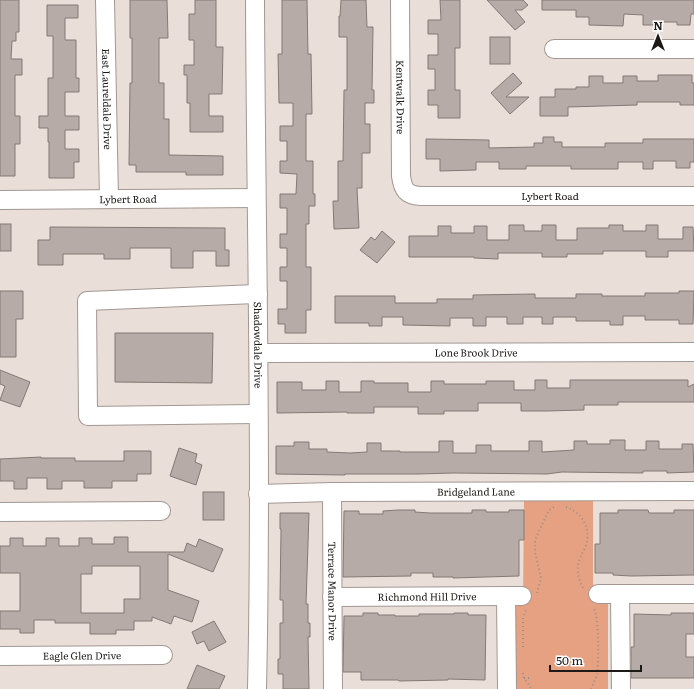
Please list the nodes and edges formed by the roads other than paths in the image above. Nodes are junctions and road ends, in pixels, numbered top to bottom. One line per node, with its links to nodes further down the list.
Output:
1 (105, 0): 9 (street, East Laureldale Drive)
2 (255, 0): 8 (street, Shadowdale Drive)
3 (400, 0): 6 (street, Kentwalk Drive)
4 (554, 49): 5 (street)
5 (694, 49)
6 (406, 192): 7 (street, Lybert Road)
7 (694, 196)
8 (256, 198): 9 (street, Lybert Road); 11 (street, Shadowdale Drive)
9 (109, 199): 10 (street, Lybert Road)
10 (0, 200)
11 (258, 294): 13 (street, Shadowdale Drive); 14 (street)
12 (694, 352): 13 (street, Lone Brook Drive)
13 (259, 353): 14 (street, Shadowdale Drive)
14 (258, 414): 17 (street, Shadowdale Drive)
15 (694, 491): 16 (street, Bridgeland Lane)
16 (332, 492): 17 (street, Bridgeland Lane); 22 (street, Terrace Manor Drive)
17 (258, 494): 26 (street, Shadowdale Drive)
18 (161, 511): 19 (street)
19 (0, 512)
20 (620, 594): 21 (street); 23 (street); 29 (street)
21 (694, 594)
22 (332, 597): 27 (street, Terrace Manor Drive); 28 (street, Richmond Hill Drive)
23 (592, 598)
24 (163, 655): 25 (street, Eagle Glen Drive)
25 (0, 656)
26 (257, 689)
27 (333, 689)
28 (507, 689)
29 (621, 689)

